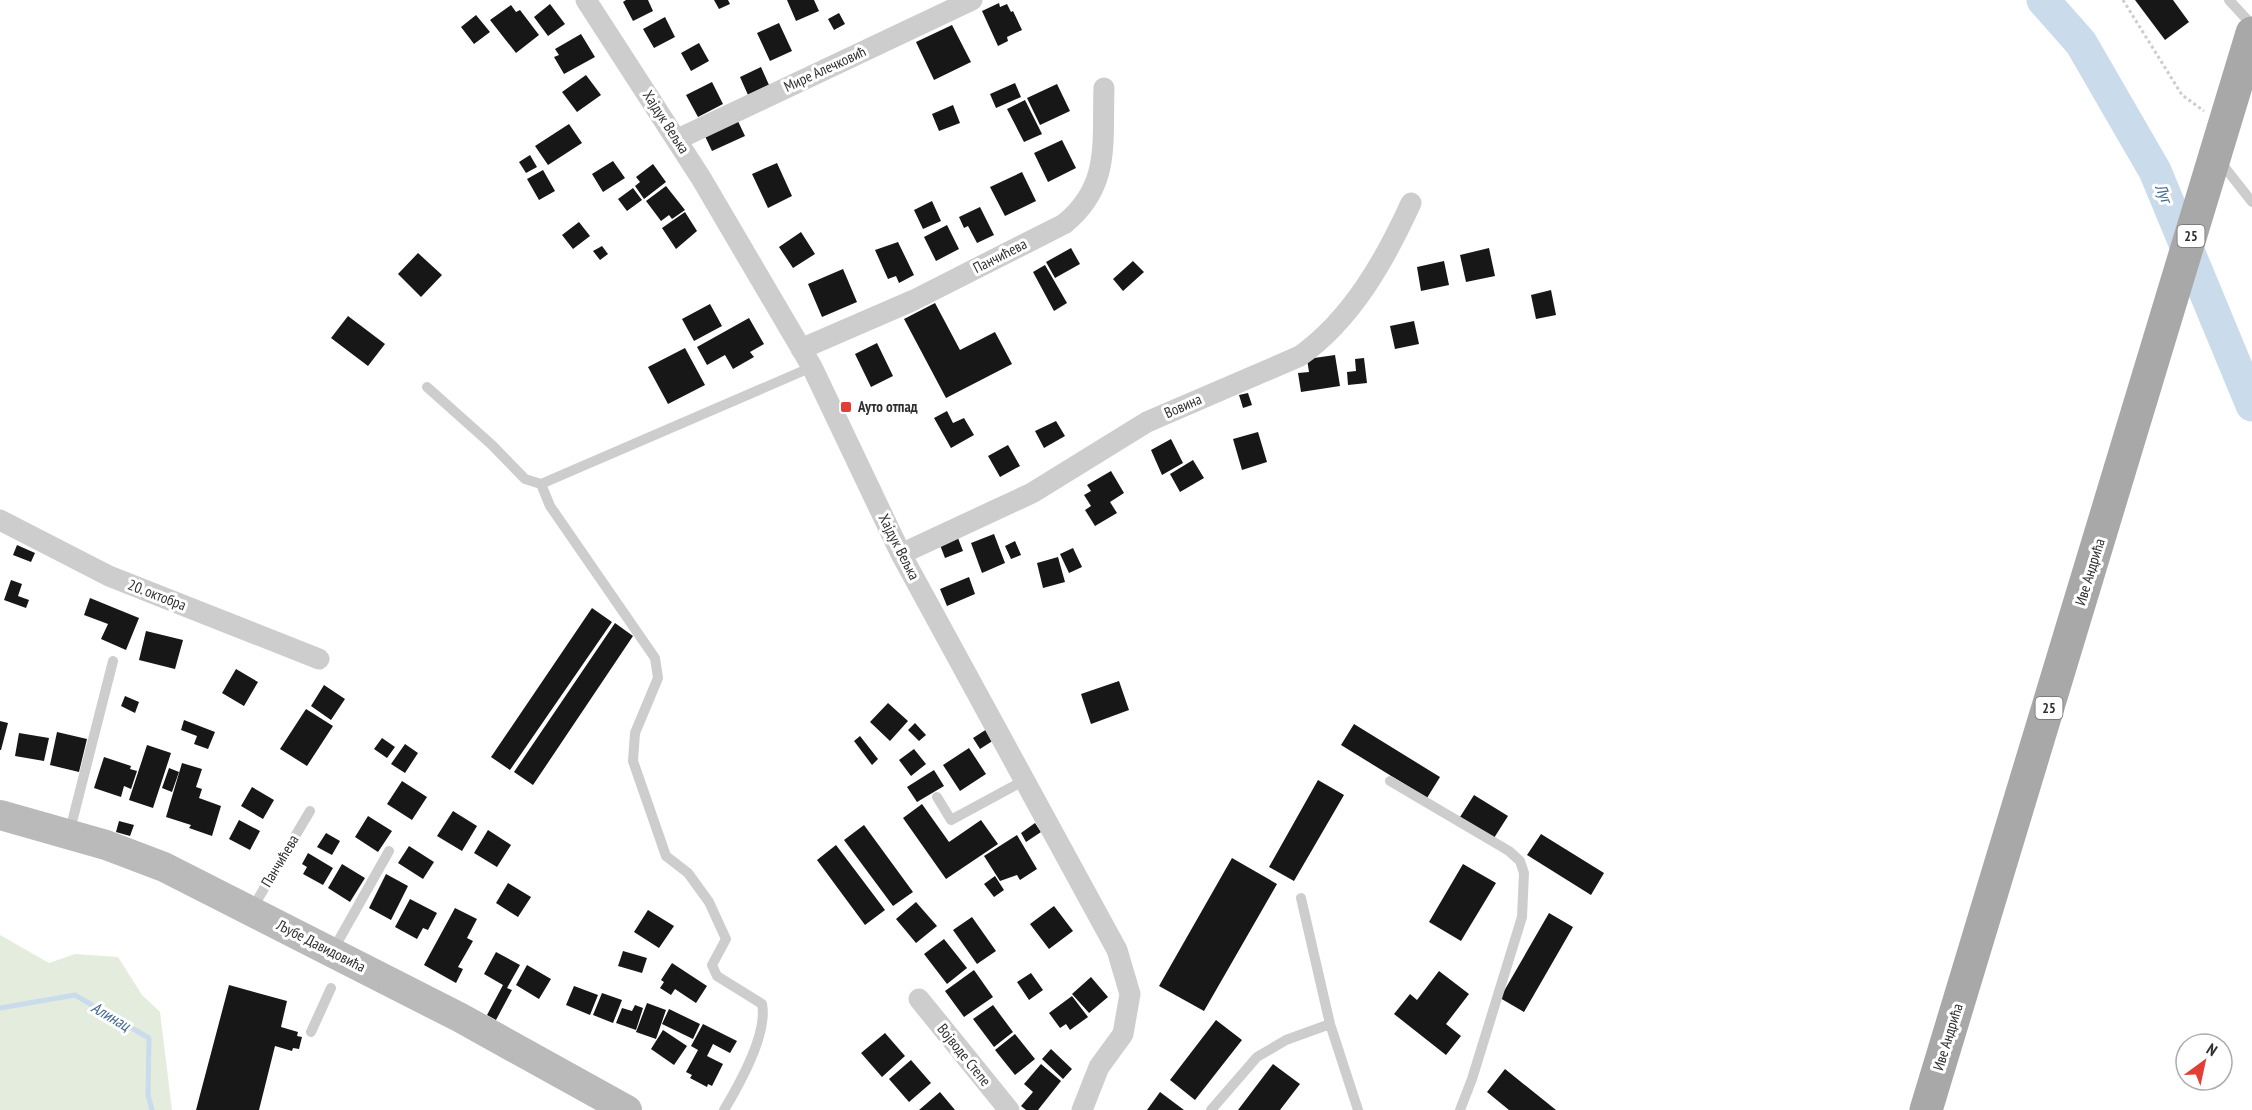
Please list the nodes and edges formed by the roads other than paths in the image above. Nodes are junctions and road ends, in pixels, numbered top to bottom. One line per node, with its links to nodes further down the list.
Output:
1 (586, 0): 7 (street, Хајдук Вељка)
2 (972, 0): 7 (street, Мире Алечковић)
3 (2229, 0): 4 (lane)
4 (2252, 25)
5 (2252, 33): 8 (main road, Иве Андрића / 25)
6 (1104, 88): 11 (street, Панчићева)
7 (678, 139): 11 (street, Хајдук Вељка)
8 (2213, 161): 9 (lane); 40 (main road, Иве Андрића / 25)
9 (2252, 202)
10 (1411, 203): 16 (street, Вовина)
11 (801, 349): 12 (street, Хајдук Вељка)
12 (812, 367): 14 (lane); 16 (street, Хајдук Вељка)
13 (427, 387): 14 (lane)
14 (541, 484): 34 (lane)
15 (0, 520): 17 (street, 20. октобра)
16 (901, 554): 19 (street, Хајдук Вељка)
17 (319, 659)
18 (113, 661): 24 (lane)
19 (1025, 780): 21 (lane); 36 (street, Хајдук Вељка)
20 (1390, 781): 39 (lane)
21 (937, 797)
22 (310, 811): 27 (lane, Панчићева)
23 (0, 815): 24 (main road, Љубе Давидовића)
24 (69, 834): 27 (main road, Љубе Давидовића)
25 (389, 851): 28 (lane)
26 (1300, 898): 31 (lane)
27 (251, 911): 28 (main road, Љубе Давидовића)
28 (332, 952): 33 (main road, Љубе Давидовића)
29 (331, 988): 32 (lane)
30 (919, 999): 35 (street, Војводе Степе)
31 (1330, 1024): 37 (lane); 38 (lane)
32 (311, 1032)
33 (627, 1110)
34 (724, 1110)
35 (1009, 1110)
36 (1082, 1110)
37 (1211, 1110)
38 (1358, 1110)
39 (1460, 1110)
40 (1926, 1110)

